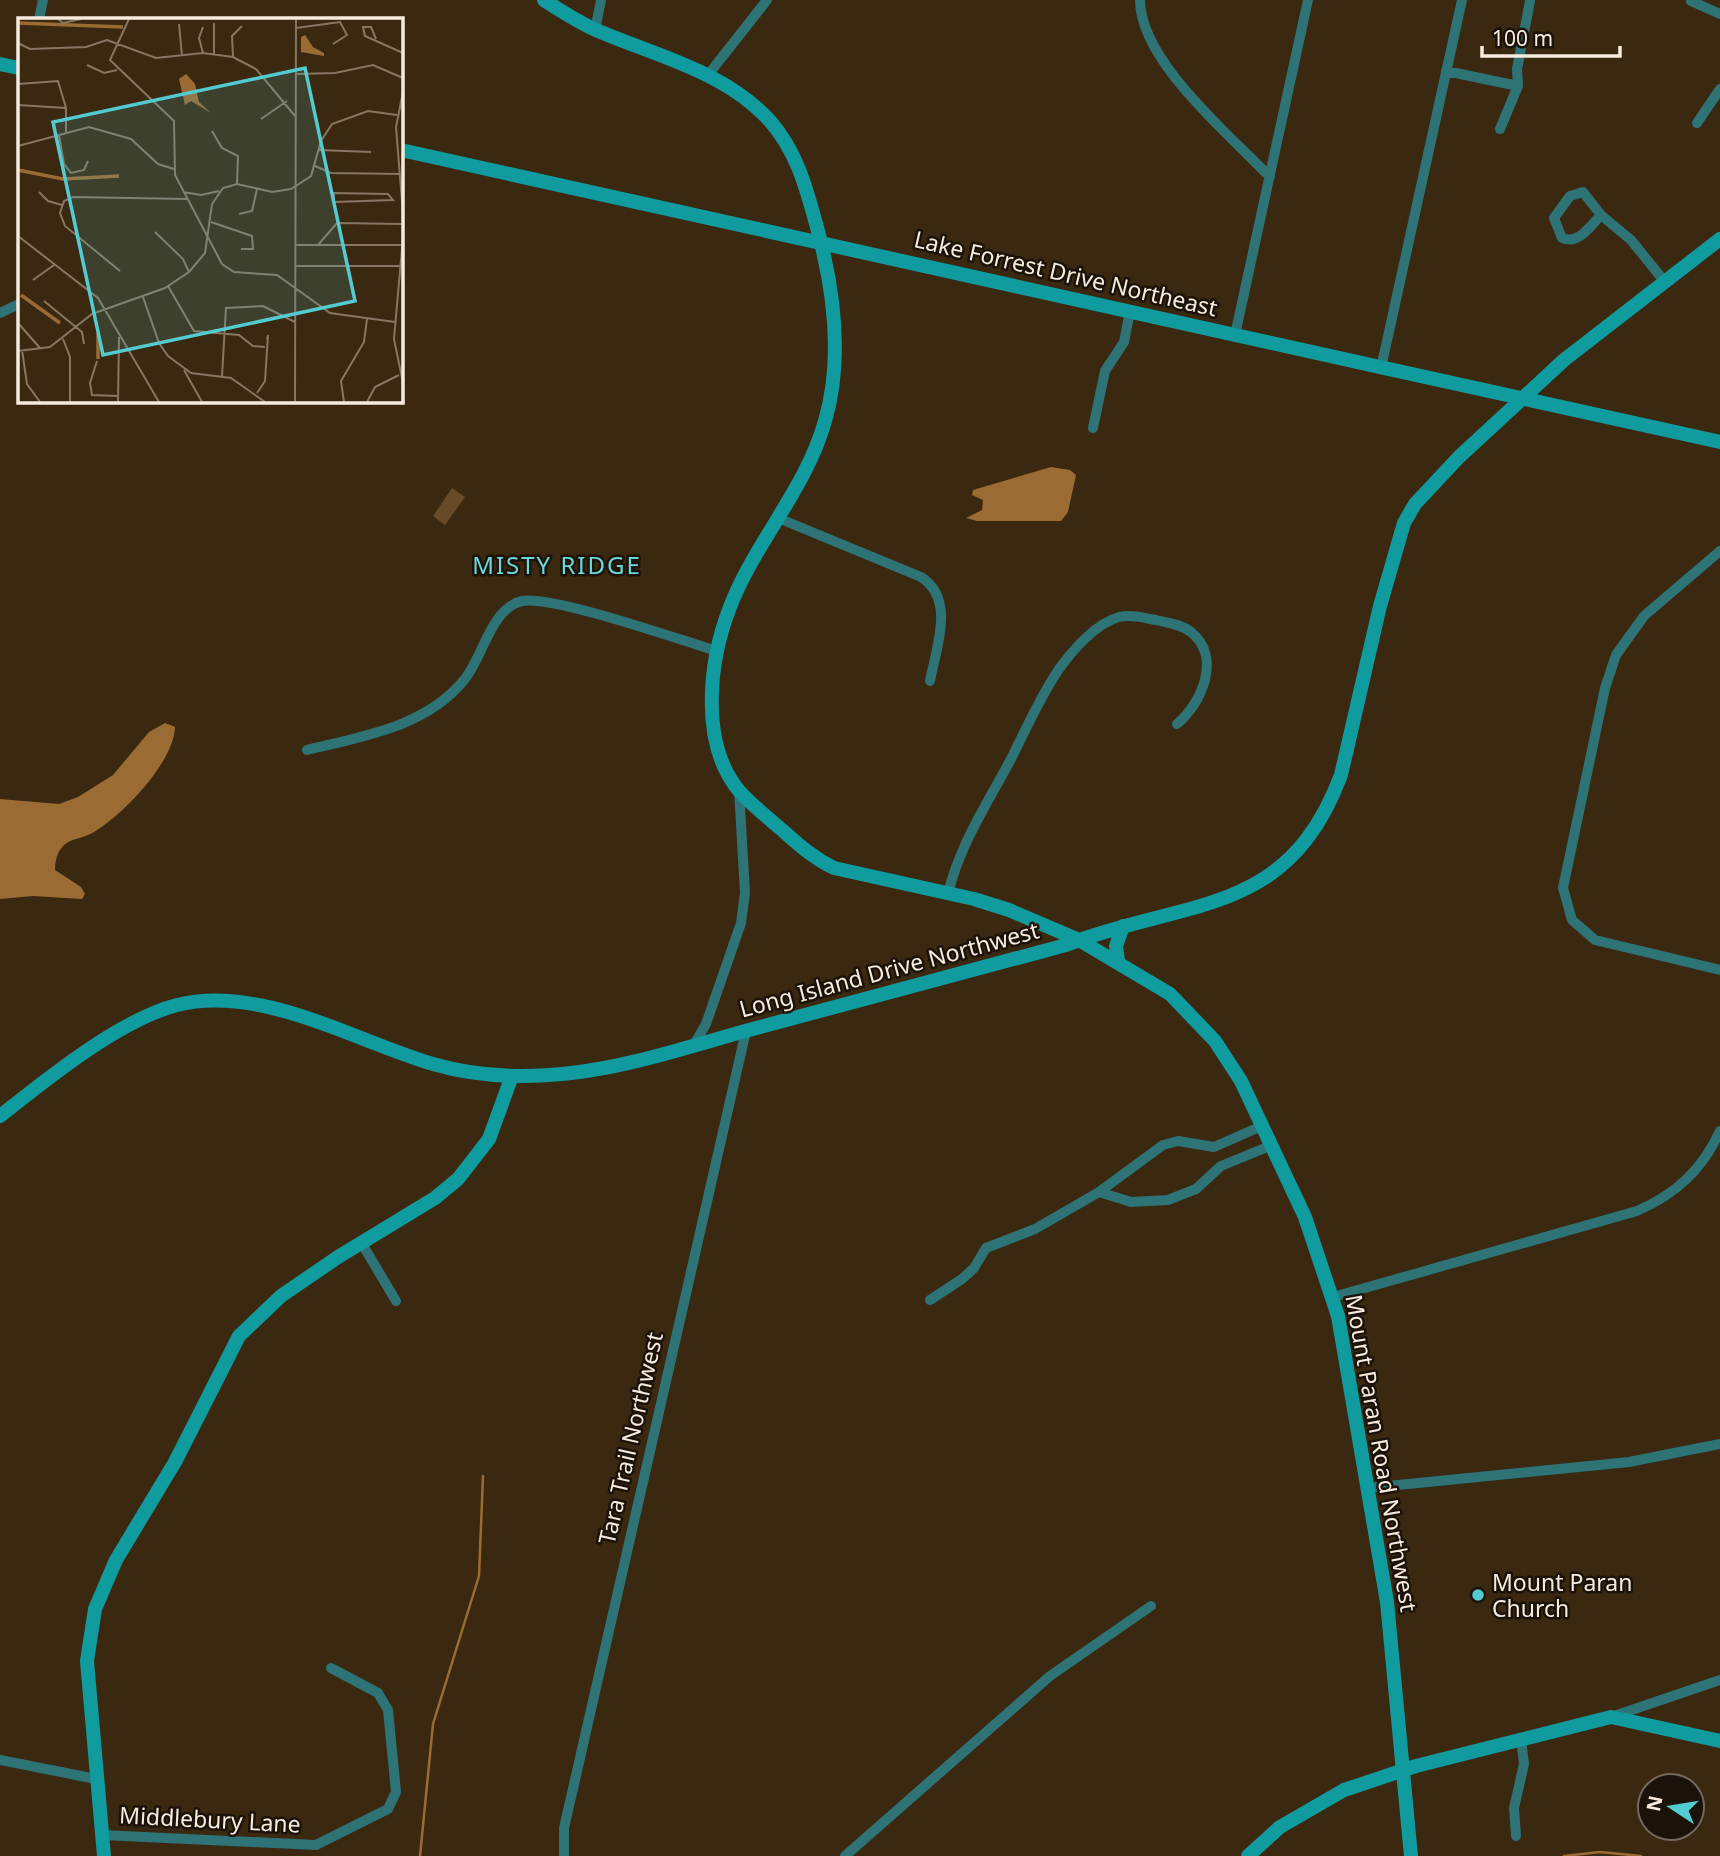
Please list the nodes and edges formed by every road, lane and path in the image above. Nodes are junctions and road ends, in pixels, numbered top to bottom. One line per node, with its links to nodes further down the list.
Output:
1 (43, 0): 11 (street)
2 (544, 0): 12 (street, Mount Paran Road Northwest)
3 (601, 0): 12 (street)
4 (767, 0): 16 (street)
5 (1140, 0): 22 (street)
6 (1308, 0): 22 (street)
7 (1462, 0): 15 (street)
8 (1530, 1): 17 (street)
9 (1691, 1): 10 (street)
10 (1720, 14)
11 (39, 18)
12 (594, 30): 16 (street, Mount Paran Road Northwest)
13 (0, 64): 14 (street)
14 (18, 68)
15 (1446, 71): 17 (street); 31 (street)
16 (708, 75): 25 (street, Mount Paran Road Northwest)
17 (1518, 86): 20 (street)
18 (1720, 89): 19 (street)
19 (1697, 122)
20 (1500, 129)
21 (402, 150): 25 (street, Lake Forrest Drive Northeast)
22 (1270, 177): 30 (street)
23 (1601, 215): 23 (street); 26 (street)
24 (1720, 239): 26 (street, Long Island Drive Northwest)
25 (820, 240): 28 (street, Lake Forrest Drive Northeast); 35 (street, Mount Paran Road Northwest)
26 (1665, 282): 32 (street, Long Island Drive Northwest)
27 (18, 304): 29 (street)
28 (1130, 311): 30 (street, Lake Forrest Drive Northeast); 33 (street)
29 (0, 313)
30 (1235, 335): 31 (street, Lake Forrest Drive Northeast)
31 (1381, 368): 32 (street, Lake Forrest Drive Northeast)
32 (1519, 400): 34 (street, Lake Forrest Drive Northeast); 43 (street, Long Island Drive Northwest)
33 (1094, 428)
34 (1720, 442)
35 (778, 518): 37 (street, Mount Paran Road Northwest); 38 (street)
36 (1720, 551): 46 (street)
37 (717, 651): 40 (street); 41 (street, Mount Paran Road Northwest)
38 (930, 681)
39 (1177, 724): 42 (street)
40 (307, 750)
41 (739, 790): 42 (street, Mount Paran Road Northwest); 48 (street)
42 (948, 894): 44 (street, Mount Paran Road Northwest)
43 (1123, 926): 44 (street, Long Island Drive Northwest); 45 (street)
44 (1079, 940): 45 (street, Mount Paran Road Northwest); 47 (street, Long Island Drive Northwest)
45 (1118, 961): 51 (street, Mount Paran Road Northwest)
46 (1720, 970)
47 (746, 1031): 48 (street, Long Island Drive Northwest); 75 (street, Tara Trail Northwest)
48 (692, 1045): 49 (street, Long Island Drive Northwest)
49 (512, 1076): 50 (street, Long Island Drive Northwest); 57 (street)
50 (0, 1116)
51 (1264, 1125): 53 (street, Mount Paran Road Northwest); 54 (street)
52 (1720, 1131): 58 (street)
53 (1272, 1145): 55 (street); 58 (street, Mount Paran Road Northwest)
54 (1214, 1147): 55 (street); 56 (street)
55 (1222, 1166): 56 (street)
56 (1099, 1192): 59 (street)
57 (361, 1242): 60 (street); 71 (street)
58 (1333, 1297): 62 (street, Mount Paran Road Northwest)
59 (930, 1300)
60 (396, 1301)
61 (1720, 1444): 62 (street)
62 (1368, 1488): 70 (street, Mount Paran Road Northwest)
63 (1152, 1606): 76 (street)
64 (331, 1668): 72 (street, Middlebury Lane)
65 (1720, 1680): 66 (street)
66 (1611, 1717): 67 (street); 68 (street)
67 (1521, 1740): 70 (street); 73 (street)
68 (1720, 1741)
69 (0, 1760): 71 (street)
70 (1402, 1770): 77 (street); 78 (street, Mount Paran Road Northwest)
71 (96, 1779): 72 (street)
72 (102, 1835): 74 (street)
73 (1516, 1836)
74 (104, 1856)
75 (564, 1856)
76 (845, 1856)
77 (1248, 1856)
78 (1411, 1856)

